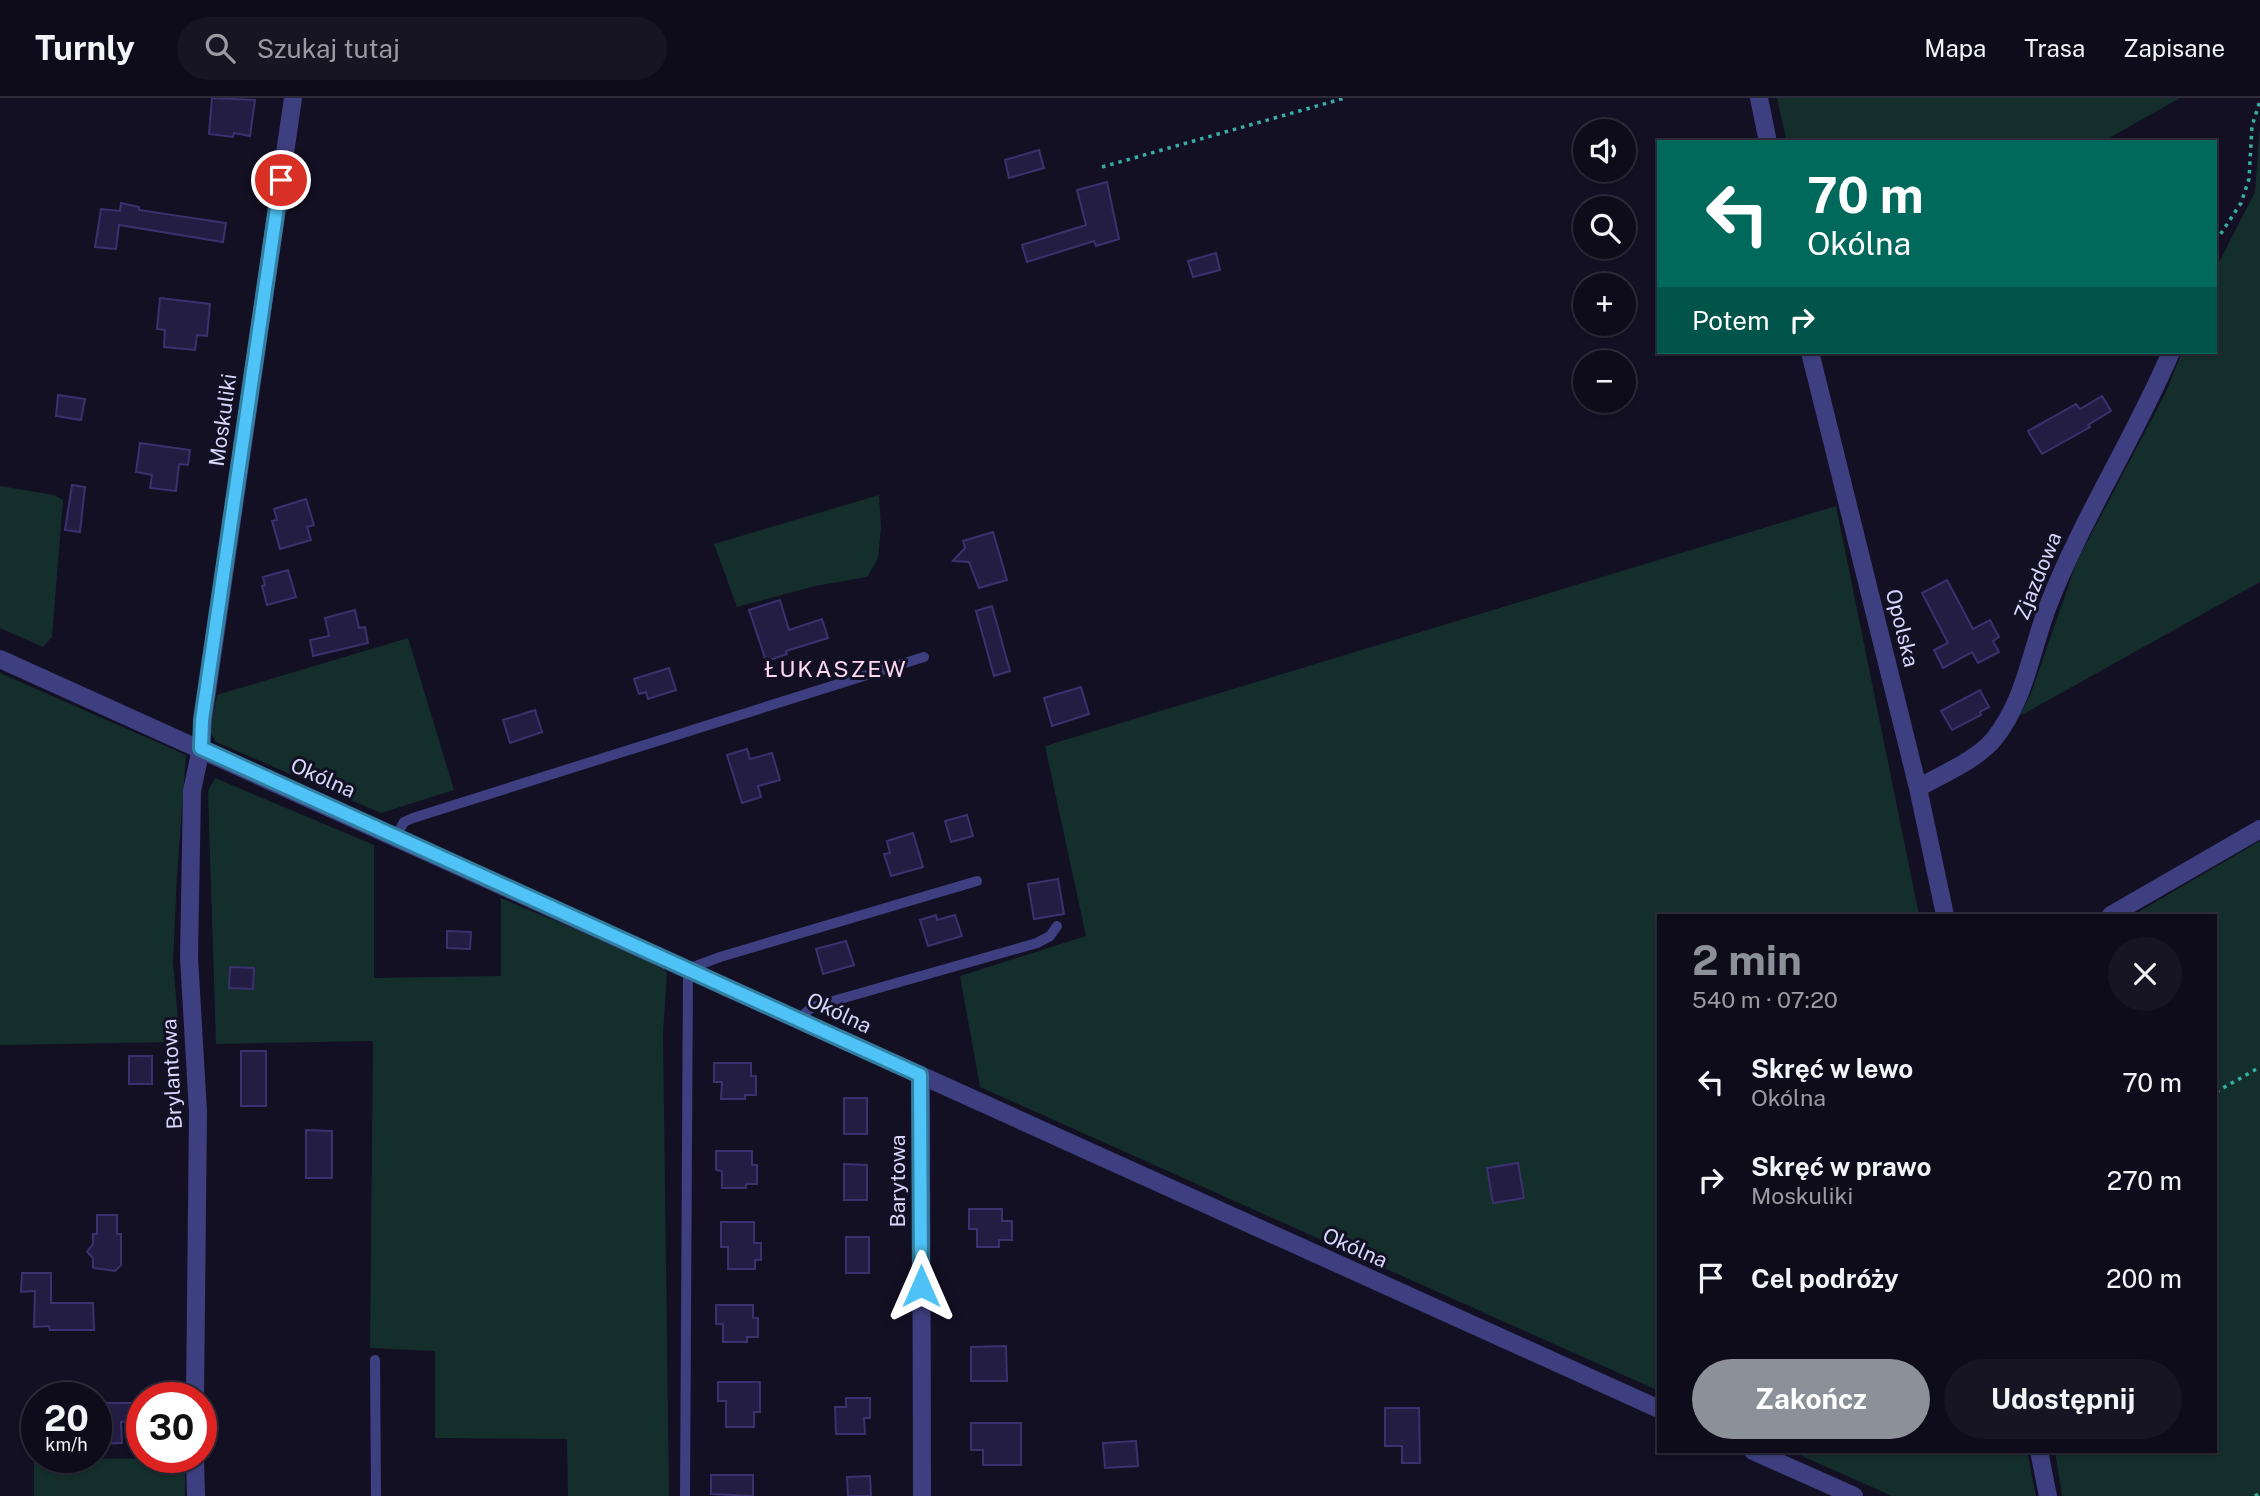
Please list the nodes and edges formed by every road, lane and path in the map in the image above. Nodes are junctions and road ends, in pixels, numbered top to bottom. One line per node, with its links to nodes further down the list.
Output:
1 (293, 98): 12 (street, Moskuliki)
2 (1345, 98): 6 (path)
3 (1759, 98): 5 (street)
4 (2260, 101): 7 (path)
5 (1768, 140)
6 (1102, 167)
7 (2217, 239)
8 (1810, 354): 13 (street, Opolska)
9 (2170, 354): 13 (street, Zjazdowa)
10 (924, 657): 15 (lane)
11 (0, 659): 12 (street, Okólna)
12 (201, 748): 15 (street, Okólna); 26 (street, Brylantowa)
13 (1919, 788): 17 (street, Opolska)
14 (2260, 830): 18 (street)
15 (396, 836): 20 (street, Okólna)
16 (977, 880): 20 (lane)
17 (1945, 914)
18 (2113, 914)
19 (1057, 926): 21 (lane)
20 (688, 969): 21 (street, Okólna); 34 (lane)
21 (798, 1020): 23 (street, Okólna)
22 (2260, 1067): 24 (path)
23 (920, 1075): 27 (street, Okólna); 35 (street, Barytowa)
24 (2217, 1091)
25 (375, 1360): 33 (lane)
26 (195, 1382)
27 (1657, 1408)
28 (1757, 1453): 36 (street)
29 (2039, 1453): 37 (street)
30 (195, 1473): 32 (street)
31 (2260, 1493): 38 (path)
32 (196, 1496)
33 (376, 1496)
34 (685, 1496)
35 (922, 1496)
36 (1854, 1496)
37 (2049, 1496)
38 (2255, 1496)

